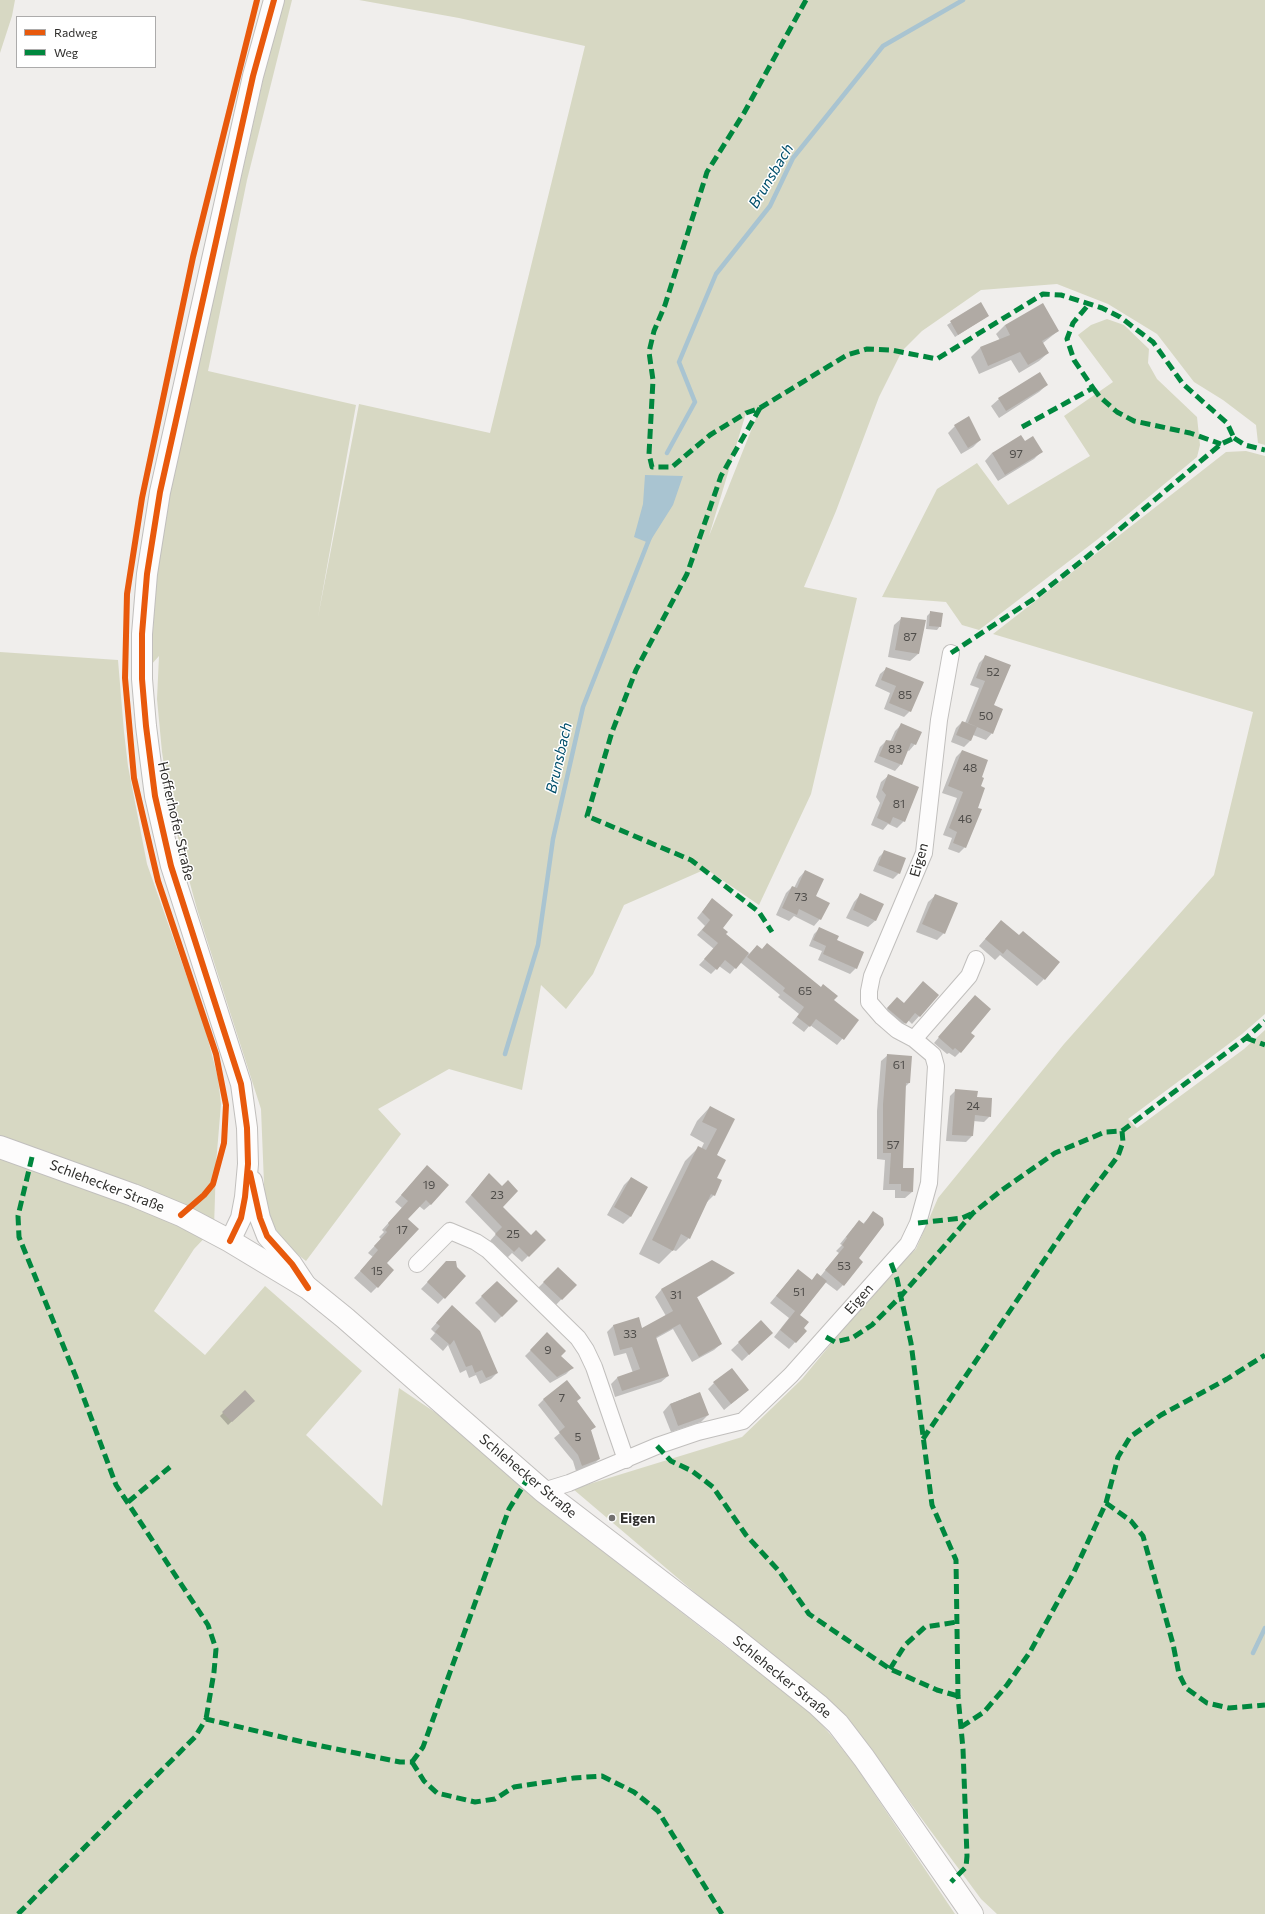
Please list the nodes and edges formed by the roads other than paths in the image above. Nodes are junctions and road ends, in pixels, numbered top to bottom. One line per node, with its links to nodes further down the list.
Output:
1 (274, 0): 6 (street, Hofferhofer Straße)
2 (951, 653): 4 (street, Eigen)
3 (976, 959): 4 (street)
4 (914, 1039): 10 (street, Eigen)
5 (0, 1146): 7 (main road, Schlehecker Straße)
6 (248, 1164): 7 (street, Hofferhofer Straße); 9 (street)
7 (230, 1241): 9 (main road, Schlehecker Straße)
8 (417, 1264): 10 (street)
9 (308, 1288): 11 (main road, Schlehecker Straße)
10 (626, 1460): 11 (street, Eigen)
11 (544, 1491): 12 (main road, Schlehecker Straße)
12 (972, 1914)

